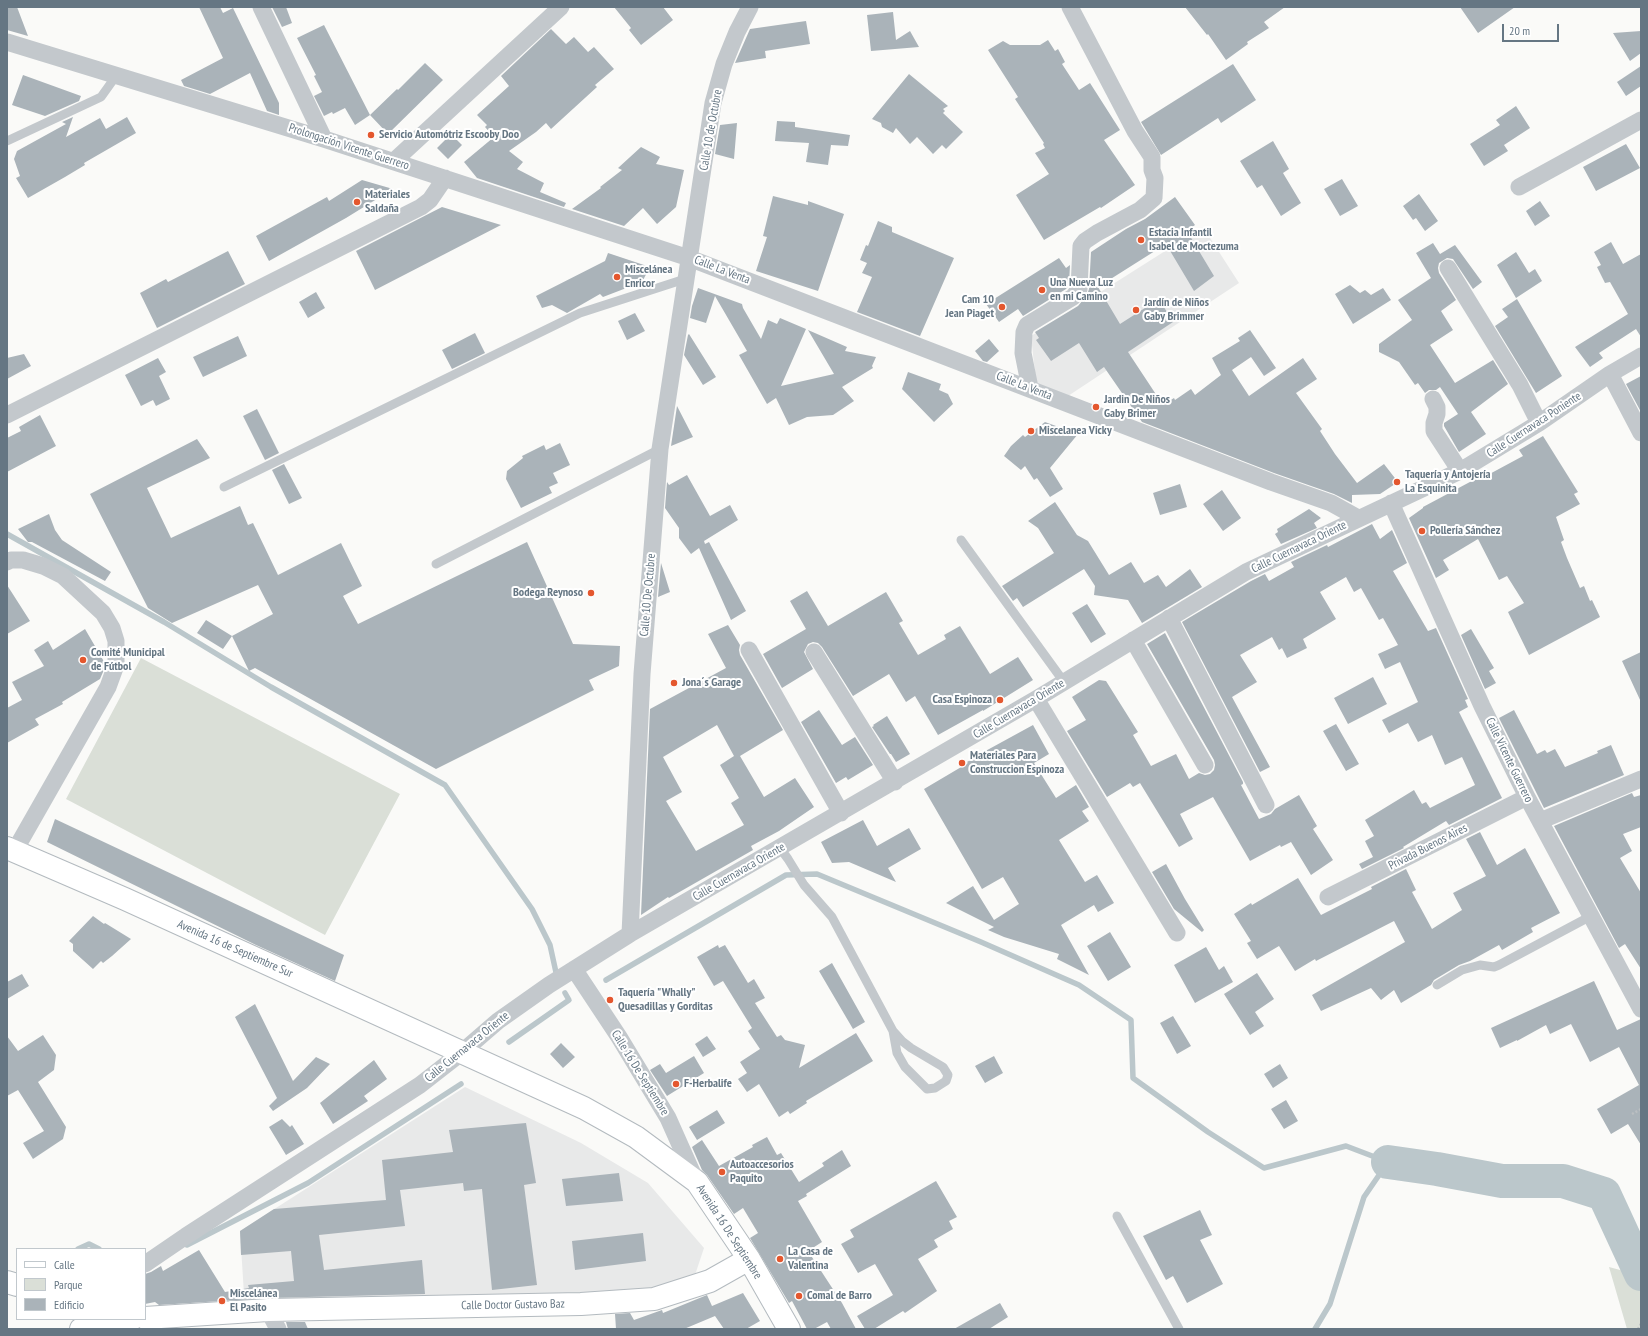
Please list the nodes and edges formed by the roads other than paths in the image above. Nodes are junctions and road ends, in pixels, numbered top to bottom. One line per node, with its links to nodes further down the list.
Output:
1 (261, 7): 8 (street)
2 (561, 7): 10 (street)
3 (750, 7): 13 (street, Calle 10 de Octubre)
4 (1070, 7): 18 (street)
5 (7, 42): 6 (street, Prolongación Vicente Guerrero)
6 (116, 76): 8 (street, Prolongación Vicente Guerrero); 9 (lane)
7 (1641, 120): 12 (street)
8 (324, 139): 10 (street, Prolongación Vicente Guerrero)
9 (7, 141)
10 (394, 161): 11 (street, Prolongación Vicente Guerrero)
11 (445, 178): 13 (street, Prolongación Vicente Guerrero); 20 (street)
12 (1519, 187)
13 (689, 258): 15 (street, Calle 10 De Octubre); 18 (street, Calle La Venta)
14 (1448, 268): 21 (street)
15 (685, 279): 23 (street, Calle 10 De Octubre); 25 (lane)
16 (1641, 356): 17 (street, Calle Cuernavaca Poniente)
17 (1610, 374): 21 (street, Calle Cuernavaca Poniente); 22 (street)
18 (1030, 388): 27 (street, Calle La Venta)
19 (1433, 399): 24 (street)
20 (7, 415)
21 (1539, 423): 24 (street, Calle Cuernavaca Poniente)
22 (1641, 433)
23 (660, 449): 30 (lane); 49 (street, Calle 10 De Octubre)
24 (1460, 471): 26 (street, Calle Cuernavaca Poniente)
25 (224, 487)
26 (1391, 503): 27 (street, Calle Cuernavaca Poniente); 40 (street, Calle Vicente Guerrero)
27 (1358, 518): 31 (street, Calle Cuernavaca Oriente)
28 (961, 540): 35 (lane)
29 (7, 562): 45 (street)
30 (436, 564)
31 (1169, 618): 32 (street, Calle Cuernavaca Oriente); 41 (street)
32 (1133, 640): 35 (street, Calle Cuernavaca Oriente); 37 (street)
33 (749, 650): 42 (street)
34 (814, 652): 39 (street)
35 (1064, 682): 36 (street, Calle Cuernavaca Oriente)
36 (1036, 699): 39 (street, Calle Cuernavaca Oriente); 48 (street)
37 (1205, 765)
38 (1641, 779): 43 (street)
39 (895, 782): 42 (street, Calle Cuernavaca Oriente)
40 (1527, 797): 43 (street, Calle Vicente Guerrero); 46 (street, Privada Buenos Aires)
41 (1266, 805)
42 (841, 813): 44 (street, Calle Cuernavaca Oriente)
43 (1540, 821): 47 (street, Calle Vicente Guerrero)
44 (780, 848): 49 (street, Calle Cuernavaca Oriente); 53 (lane)
45 (10, 850): 54 (main road, Avenida 16 de Septiembre Sur)
46 (1328, 897)
47 (1591, 916): 51 (lane); 52 (street, Calle Vicente Guerrero)
48 (1177, 933)
49 (630, 934): 50 (street, Calle Cuernavaca Oriente)
50 (574, 969): 54 (street, Calle Cuernavaca Oriente); 55 (street, Calle 16 De Septiembre)
51 (1437, 985)
52 (1641, 1009)
53 (893, 1031): 53 (lane)
54 (461, 1053): 55 (main road, Avenida 16 De Septiembre); 58 (street, Calle Cuernavaca Oriente)
55 (696, 1182): 57 (main road, Avenida 16 De Septiembre)
56 (1117, 1216): 65 (lane)
57 (749, 1259): 59 (main road, Calle Doctor Gustavo Baz); 64 (main road, Avenida 16 De Septiembre)
58 (146, 1263)
59 (268, 1310): 60 (main road, Calle Doctor Gustavo Baz); 63 (street)
60 (146, 1318)
61 (122, 1320): 62 (main road)
62 (91, 1323)
63 (278, 1329)
64 (789, 1329)
65 (1179, 1329)

